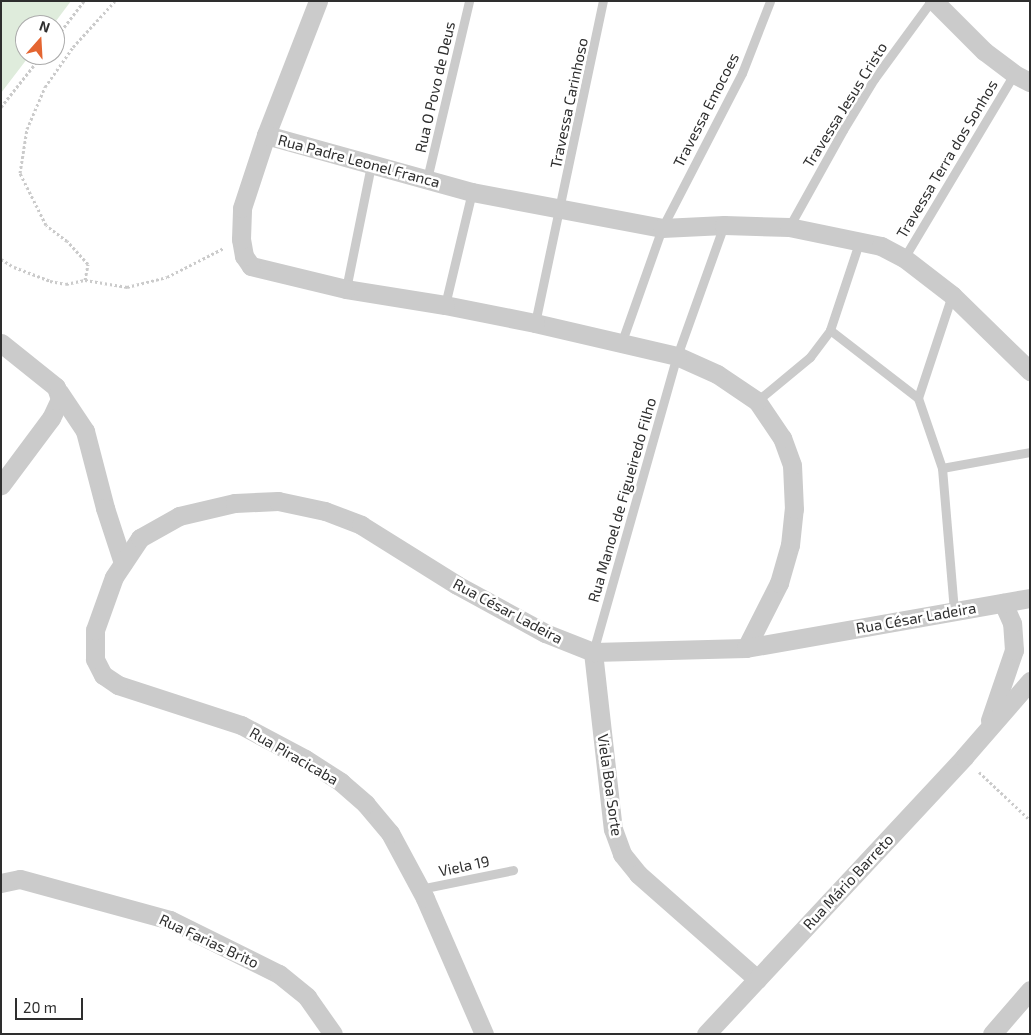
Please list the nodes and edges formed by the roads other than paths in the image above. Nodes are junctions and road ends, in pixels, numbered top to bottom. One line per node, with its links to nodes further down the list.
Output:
1 (318, 1): 7 (street)
2 (469, 1): 9 (lane, Rua O Povo de Deus)
3 (603, 1): 11 (lane, Travessa Carinhoso)
4 (770, 1): 14 (lane, Travessa Emocoes)
5 (932, 1): 6 (street); 13 (lane, Travessa Jesus Cristo)
6 (1022, 78): 16 (lane, Travessa Terra dos Sonhos)
7 (266, 135): 8 (street, Rua Padre Leonel Franca); 17 (street, Rua Padre Leonel Franca)
8 (372, 165): 9 (street, Rua Padre Leonel Franca); 17 (lane)
9 (427, 179): 10 (street, Rua Padre Leonel Franca)
10 (472, 192): 11 (street, Rua Padre Leonel Franca); 19 (lane)
11 (561, 210): 14 (street, Rua Padre Leonel Franca); 20 (lane, Travessa Carinhoso)
12 (724, 225): 13 (street, Rua Padre Leonel Franca); 14 (street, Rua Padre Leonel Franca); 24 (lane, Rua Manoel de Figueiredo Filho)
13 (789, 226): 15 (street, Rua Padre Leonel Franca)
14 (662, 228): 23 (lane, Travessa Emocoes)
15 (860, 240): 16 (street, Rua Padre Leonel Franca); 21 (lane)
16 (904, 258): 18 (street, Rua Padre Leonel Franca)
17 (346, 288): 19 (street, Rua Padre Leonel Franca)
18 (952, 295): 25 (street, Rua Padre Leonel Franca); 27 (lane)
19 (445, 304): 20 (street, Rua Padre Leonel Franca)
20 (535, 323): 23 (street, Rua Padre Leonel Franca)
21 (830, 330): 27 (lane); 28 (lane)
22 (1, 343): 26 (street)
23 (621, 345): 24 (street, Rua Padre Leonel Franca)
24 (677, 356): 28 (street, Rua Padre Leonel Franca); 38 (lane, Rua Manoel de Figueiredo Filho)
25 (1030, 371)
26 (59, 392): 31 (street); 32 (street)
27 (918, 398): 30 (lane)
28 (757, 402): 37 (street, Rua Padre Leonel Franca)
29 (1030, 452): 30 (lane)
30 (942, 468): 35 (lane)
31 (1, 485)
32 (123, 563): 36 (street, Rua César Ladeira); 38 (street, Rua César Ladeira)
33 (1030, 598): 34 (street, Rua César Ladeira)
34 (1003, 603): 35 (street, Rua César Ladeira); 40 (street, Rua Mário Barreto)
35 (954, 611): 37 (street, Rua César Ladeira)
36 (95, 630): 43 (street, Rua Piracicaba)
37 (746, 648): 38 (street, Rua César Ladeira)
38 (593, 652): 44 (street, Viela Boa Sorte)
39 (1030, 681): 40 (street, Rua Mário Barreto)
40 (988, 728): 44 (street, Rua Mário Barreto)
41 (513, 870): 43 (lane, Viela 19)
42 (1, 884): 46 (street, Rua Farias Brito)
43 (420, 889): 47 (street, Rua Piracicaba)
44 (757, 979): 48 (street, Rua Mário Barreto)
45 (1030, 990): 49 (street)
46 (333, 1034)
47 (484, 1034)
48 (706, 1034)
49 (992, 1034)

